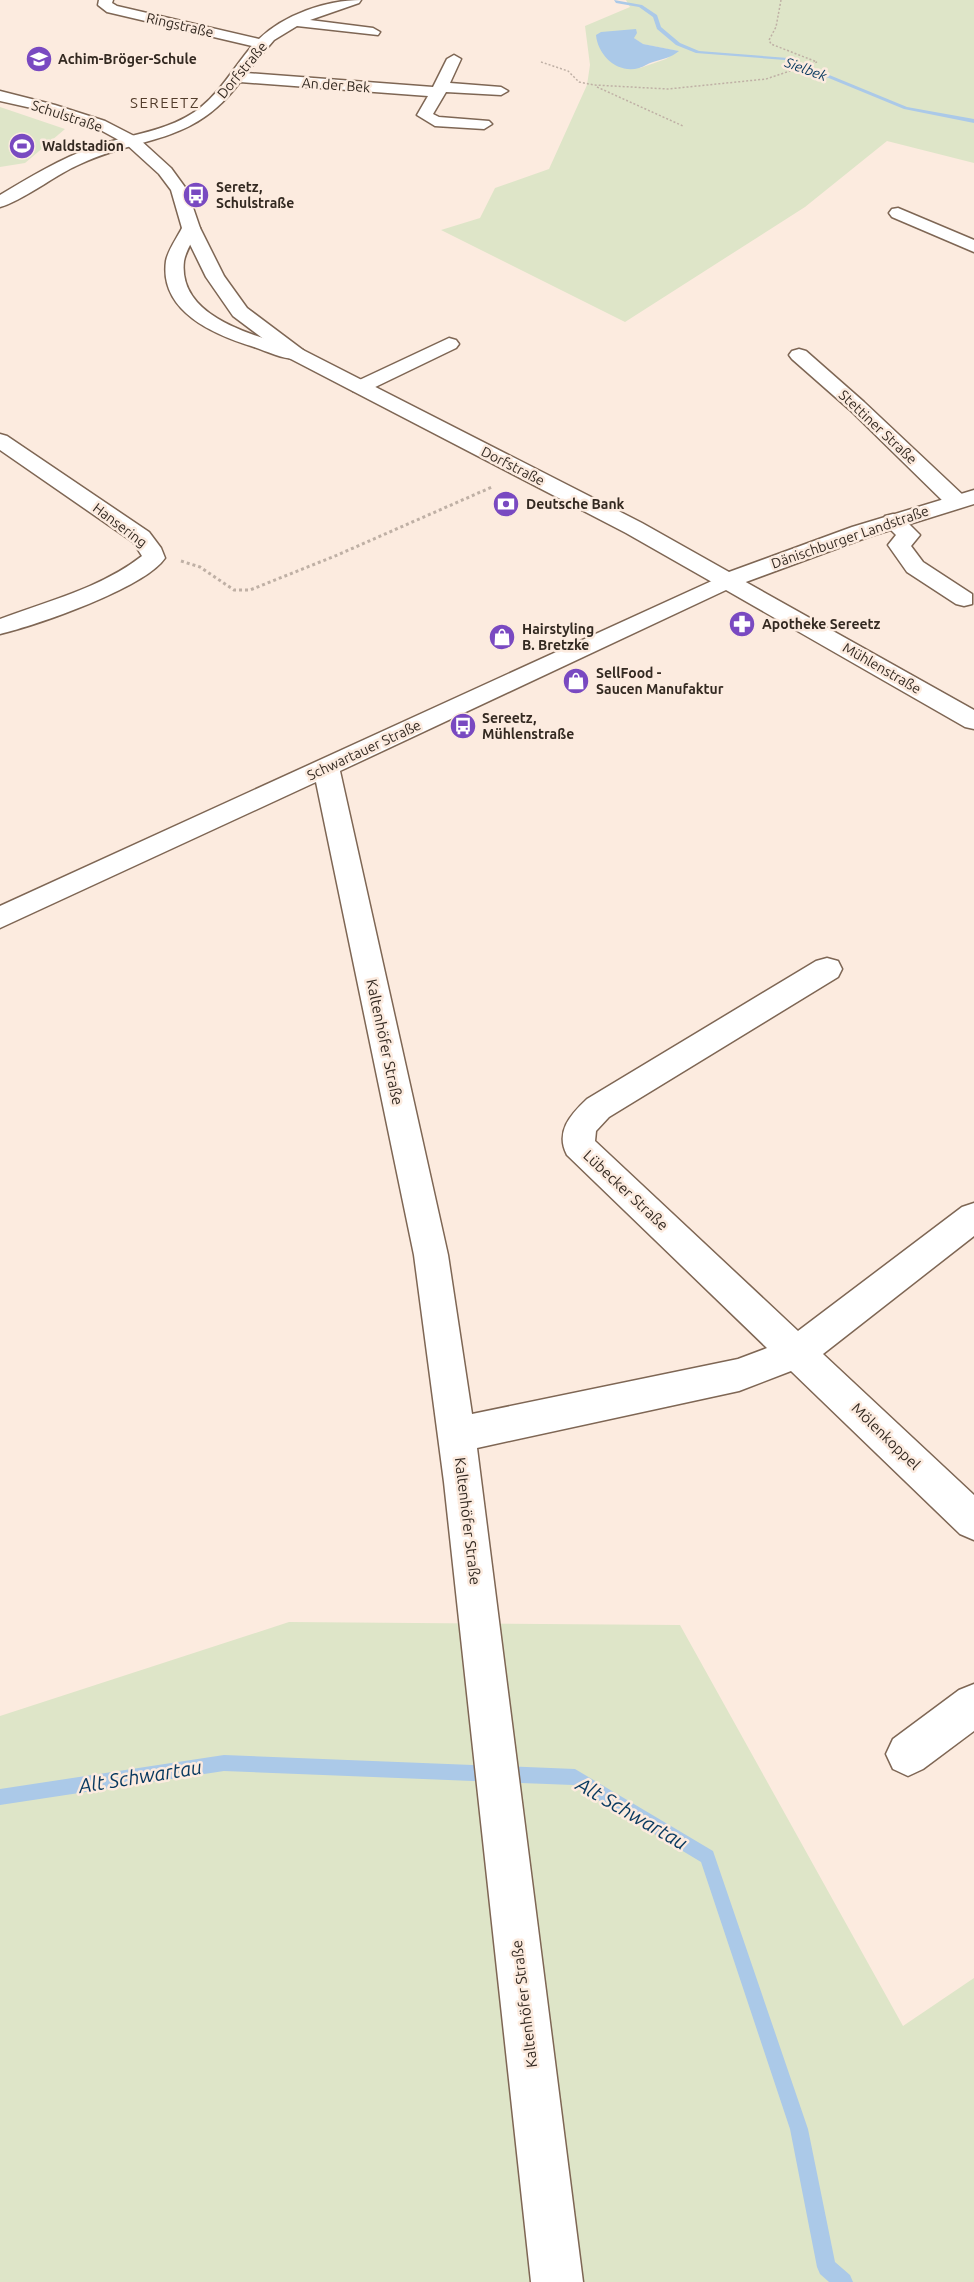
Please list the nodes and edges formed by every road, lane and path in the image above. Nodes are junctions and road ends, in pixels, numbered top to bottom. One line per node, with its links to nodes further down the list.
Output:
1 (106, 0): 6 (street, Ringstraße)
2 (354, 0): 4 (street, Dorfstraße)
3 (781, 0): 10 (path)
4 (294, 22): 5 (street); 6 (street, Dorfstraße)
5 (373, 32)
6 (261, 44): 9 (street, Dorfstraße)
7 (454, 59): 11 (street)
8 (541, 62): 10 (path)
9 (234, 77): 11 (street, An der Bek); 16 (street, Dorfstraße)
10 (594, 85): 15 (path)
11 (439, 89): 12 (street, An der Bek); 14 (street)
12 (501, 91)
13 (0, 96): 16 (street, Schulstraße)
14 (484, 124)
15 (683, 126)
16 (132, 141): 17 (street); 19 (street, Dorfstraße)
17 (0, 202)
18 (898, 213): 20 (street)
19 (191, 228): 22 (street, Dorfstraße); 22 (street, Dorfstraße)
20 (974, 247)
21 (449, 344): 24 (street)
22 (296, 354): 24 (street, Dorfstraße)
23 (799, 355): 27 (street, Stettiner Straße)
24 (360, 387): 26 (street, Dorfstraße)
25 (0, 440): 29 (street, Hansering)
26 (526, 473): 29 (path); 30 (street, Dorfstraße)
27 (965, 499): 28 (street, Dänischburger Landstraße)
28 (893, 521): 30 (street, Dänischburger Landstraße); 31 (street)
29 (154, 558): 32 (street, Hansering)
30 (727, 581): 33 (street, Mühlenstraße); 34 (street, Schwartauer Straße)
31 (964, 599)
32 (0, 627)
33 (974, 721)
34 (326, 768): 35 (street, Schwartauer Straße); 39 (street, Kaltenhöfer Straße)
35 (0, 918)
36 (827, 969): 38 (street, Lübecker Straße)
37 (974, 1217): 38 (street)
38 (798, 1352): 39 (street); 40 (street, Mölenkoppel)
39 (457, 1435): 43 (street, Kaltenhöfer Straße)
40 (974, 1521)
41 (974, 1705): 42 (street)
42 (908, 1754)
43 (557, 2282)

